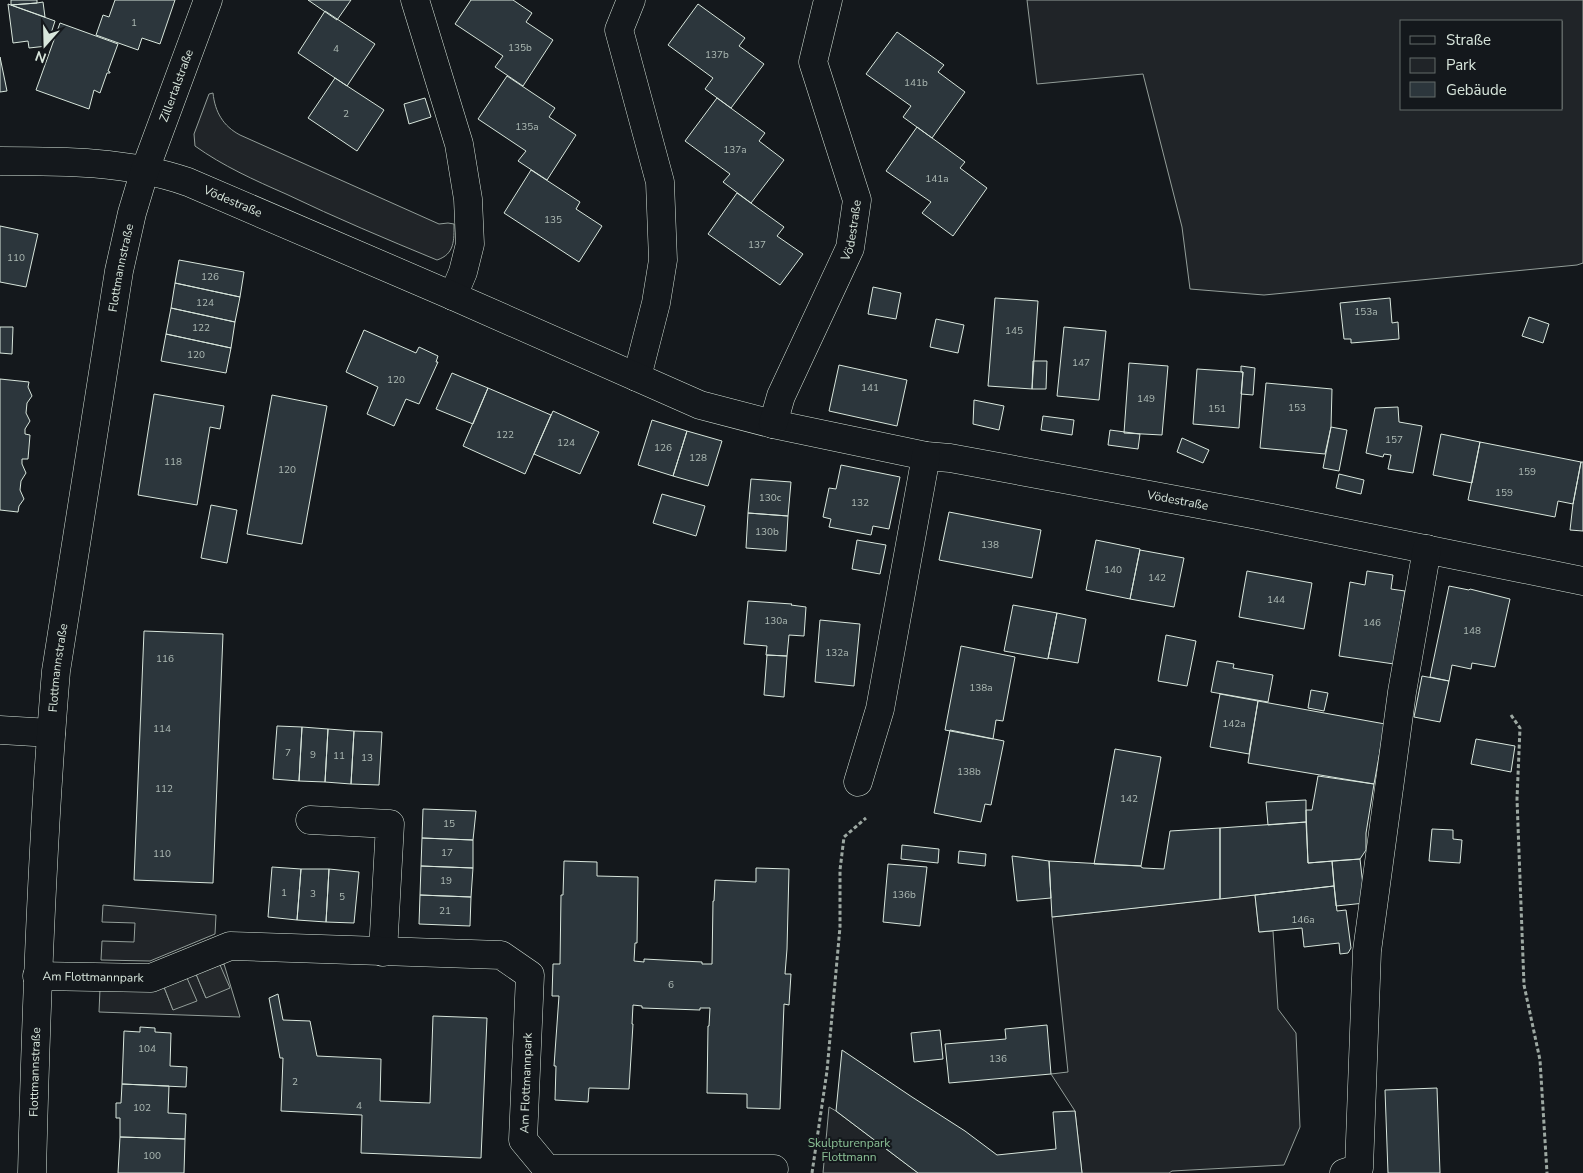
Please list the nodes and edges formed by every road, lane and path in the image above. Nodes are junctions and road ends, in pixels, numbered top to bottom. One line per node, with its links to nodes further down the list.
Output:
1 (208, 0): 6 (street, Zillertalstraße)
2 (415, 0): 7 (street)
3 (631, 0): 8 (street)
4 (828, 0): 9 (street, Vödestraße)
5 (0, 161): 6 (street, Vödestraße)
6 (145, 170): 7 (street, Vödestraße); 15 (street, Flottmannstraße)
7 (453, 296): 8 (street, Vödestraße)
8 (637, 377): 9 (street, Vödestraße)
9 (773, 424): 10 (street, Vödestraße)
10 (926, 456): 11 (street, Vödestraße); 16 (street)
11 (1427, 549): 12 (street, Vödestraße); 22 (street)
12 (1583, 581)
13 (1511, 715): 25 (path)
14 (0, 730): 15 (street)
15 (51, 733): 20 (street, Flottmannstraße)
16 (858, 782)
17 (866, 818): 24 (path)
18 (310, 820): 19 (street)
19 (383, 952): 20 (street, Am Flottmannpark); 21 (street, Am Flottmannpark)
20 (37, 976): 23 (street, Flottmannstraße)
21 (774, 1169)
22 (1354, 1171)
23 (32, 1173)
24 (812, 1173)
25 (1547, 1173)

